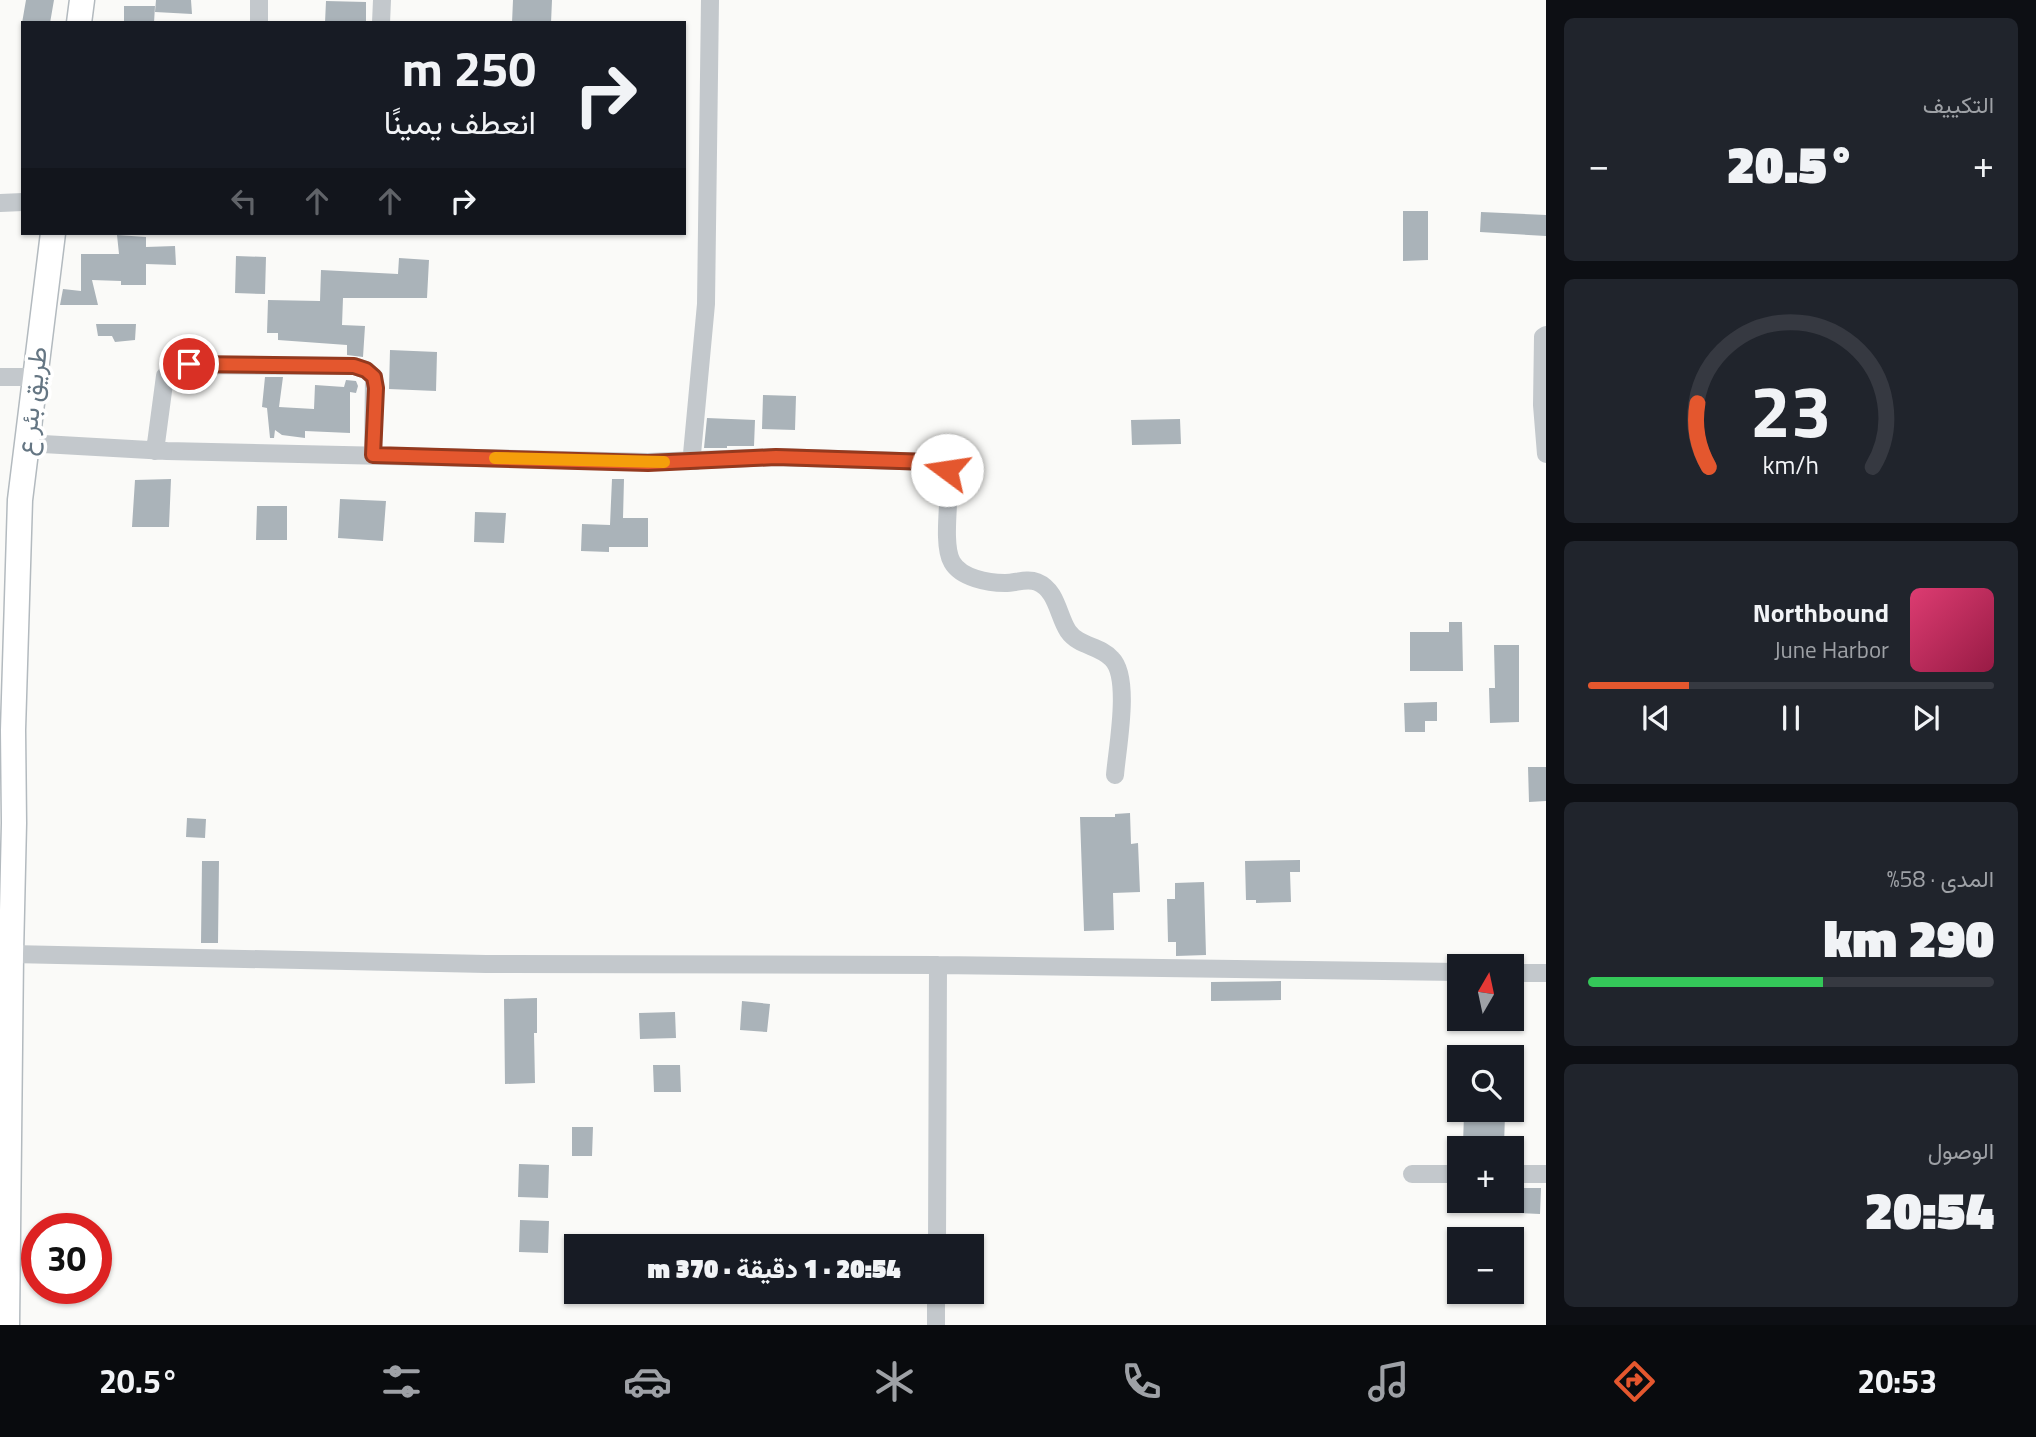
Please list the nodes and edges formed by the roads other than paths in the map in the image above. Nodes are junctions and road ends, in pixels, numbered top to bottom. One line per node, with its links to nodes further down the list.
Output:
1 (82, 0): 5 (street)
2 (259, 0): 6 (street)
3 (382, 0): 7 (street)
4 (710, 0): 18 (street)
5 (79, 21)
6 (259, 21)
7 (381, 21)
8 (21, 202): 9 (street)
9 (0, 203)
10 (53, 235): 13 (street, طريق بئر ع)
11 (1546, 335): 16 (street)
12 (0, 377): 13 (street)
13 (33, 377): 14 (street, طريق بئر ع)
14 (25, 443): 15 (street); 20 (street, طريق بئر ع)
15 (155, 451): 17 (street); 17 (street)
16 (1546, 454)
17 (373, 455): 18 (street)
18 (696, 461): 19 (street)
19 (1115, 775)
20 (7, 823): 21 (street, طريق بئر ع)
21 (11, 954): 22 (street); 32 (street, طريق بئر ع)
22 (938, 965): 23 (street); 30 (street)
23 (1447, 972)
24 (1524, 973): 25 (street)
25 (1546, 973)
26 (1412, 1174): 27 (street)
27 (1447, 1174)
28 (1524, 1174): 29 (street)
29 (1546, 1174)
30 (937, 1234)
31 (936, 1304): 33 (street)
32 (7, 1325)
33 (936, 1325)

